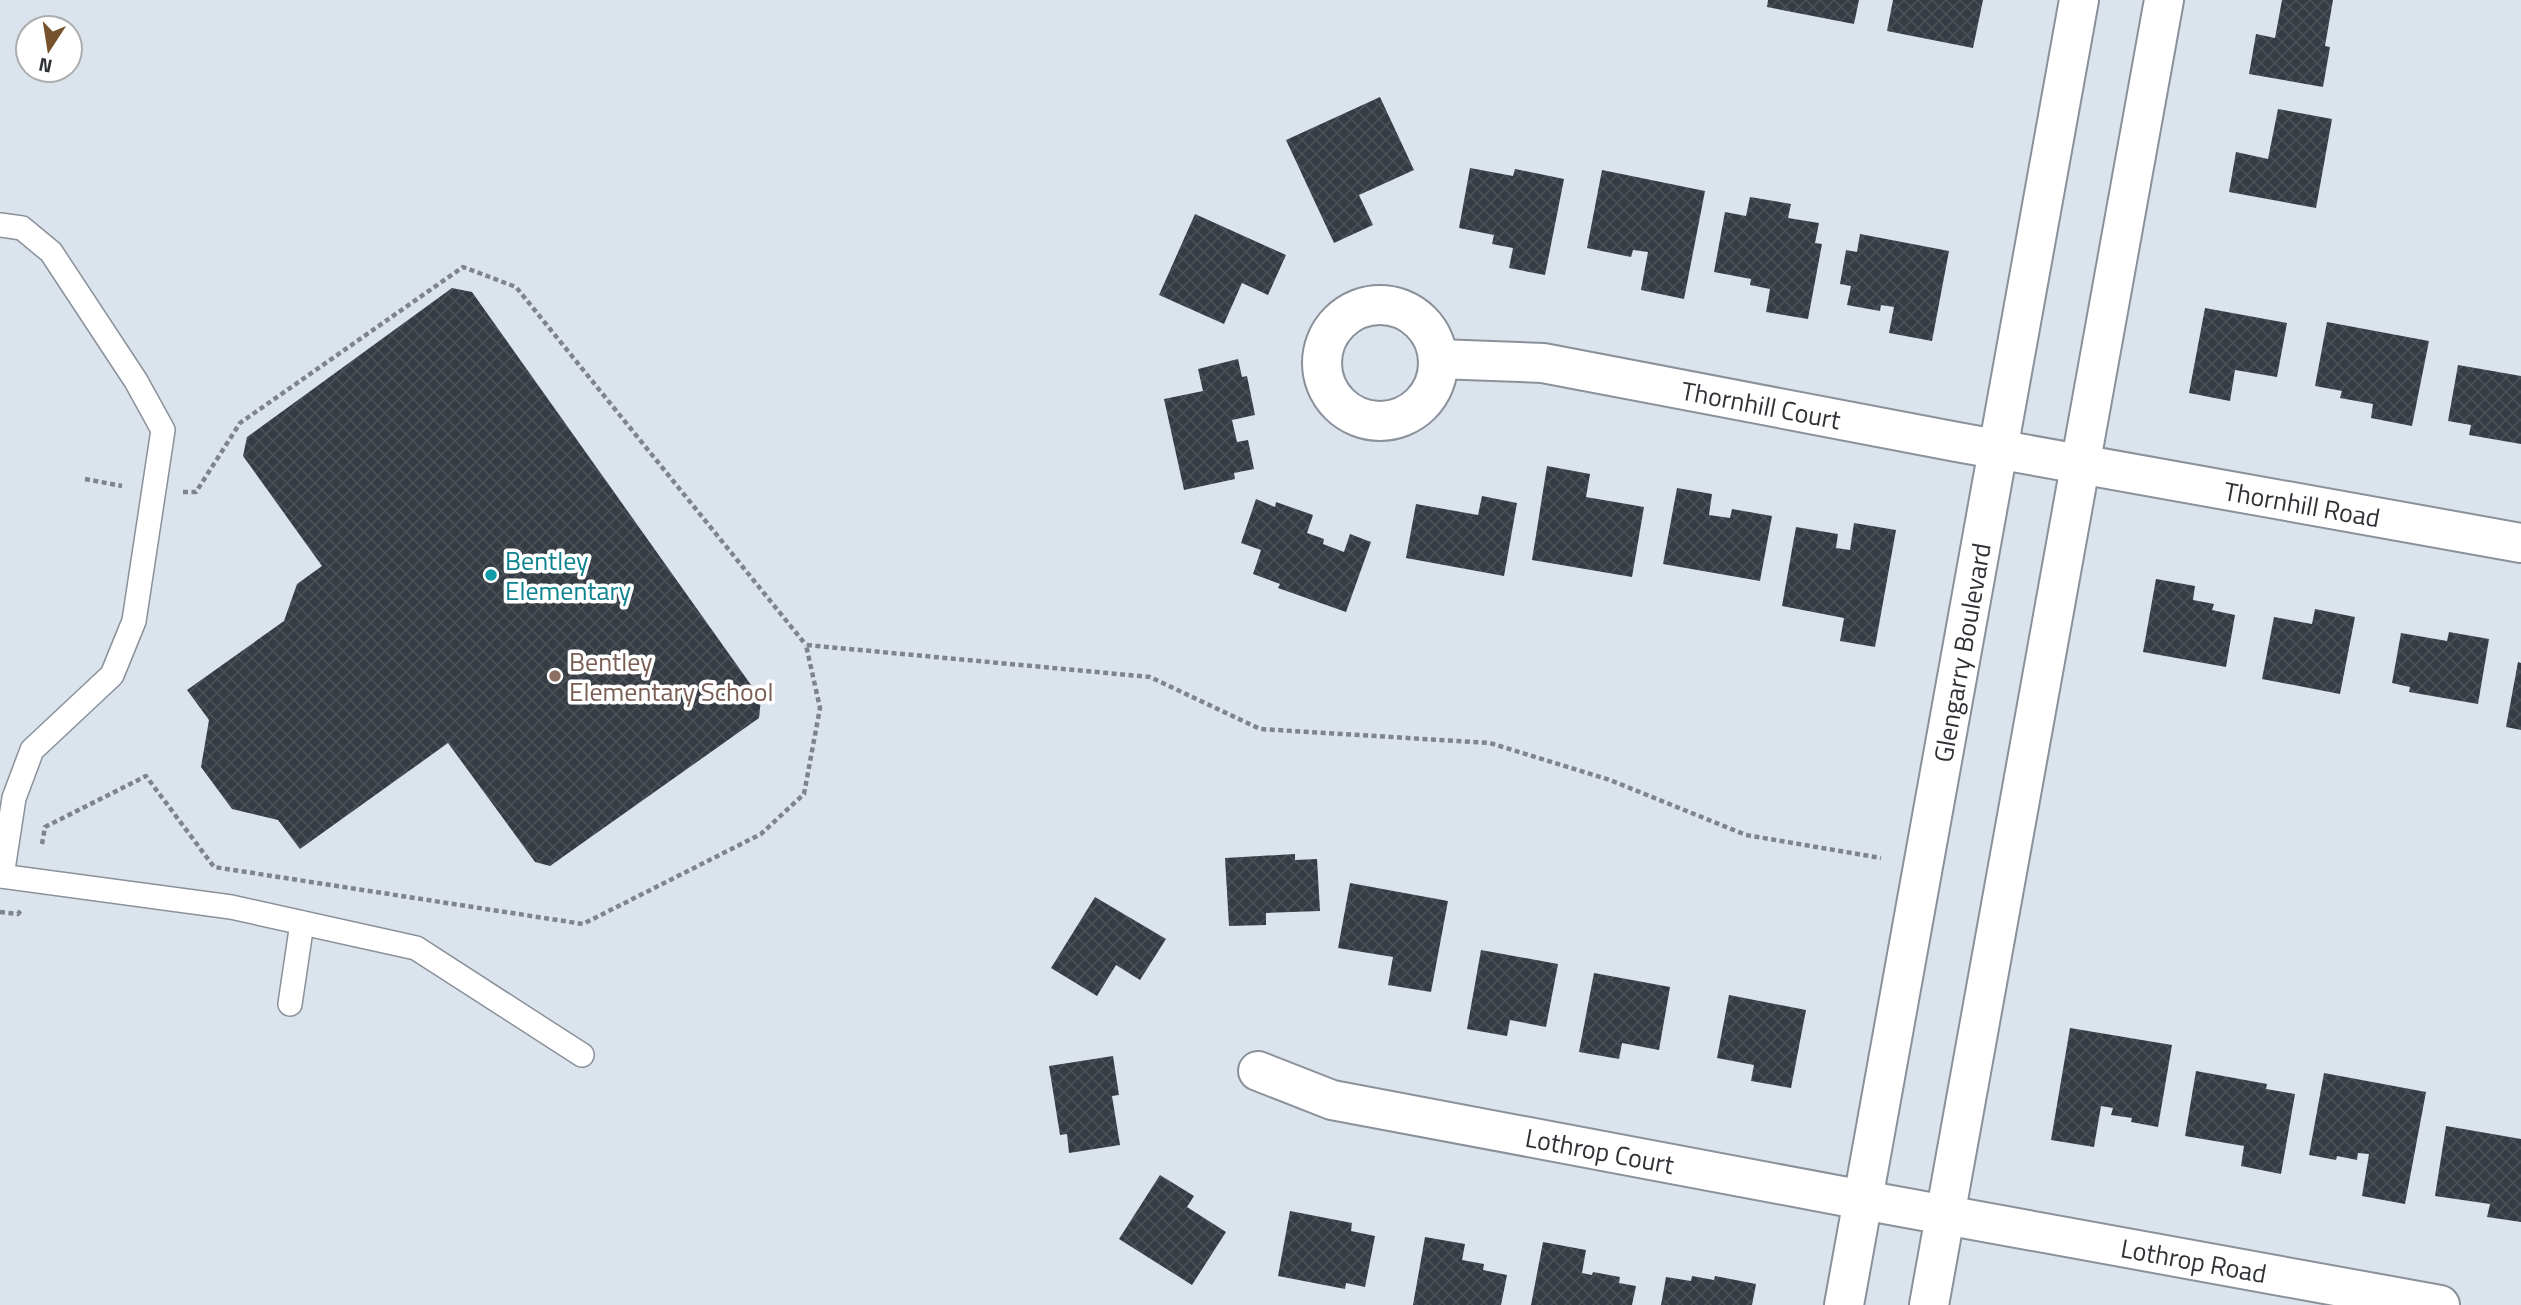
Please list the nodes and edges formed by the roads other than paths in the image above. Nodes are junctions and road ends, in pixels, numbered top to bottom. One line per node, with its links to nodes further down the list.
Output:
1 (2080, 0): 5 (street, Glengarry Boulevard)
2 (2164, 0): 6 (street)
3 (0, 225): 8 (lane)
4 (1438, 359): 5 (street, Thornhill Court)
5 (1999, 449): 6 (street, Thornhill Court); 13 (street, Glengarry Boulevard)
6 (2081, 464): 7 (street, Thornhill Road); 14 (street)
7 (2521, 543)
8 (1, 876): 9 (lane)
9 (302, 923): 10 (lane); 11 (lane)
10 (290, 1004)
11 (582, 1055)
12 (1258, 1071): 13 (street, Lothrop Court)
13 (1863, 1200): 14 (street, Lothrop Court); 15 (street, Glengarry Boulevard)
14 (1946, 1215): 16 (street); 17 (street, Lothrop Road)
15 (1844, 1305)
16 (1929, 1305)
17 (2441, 1305)

